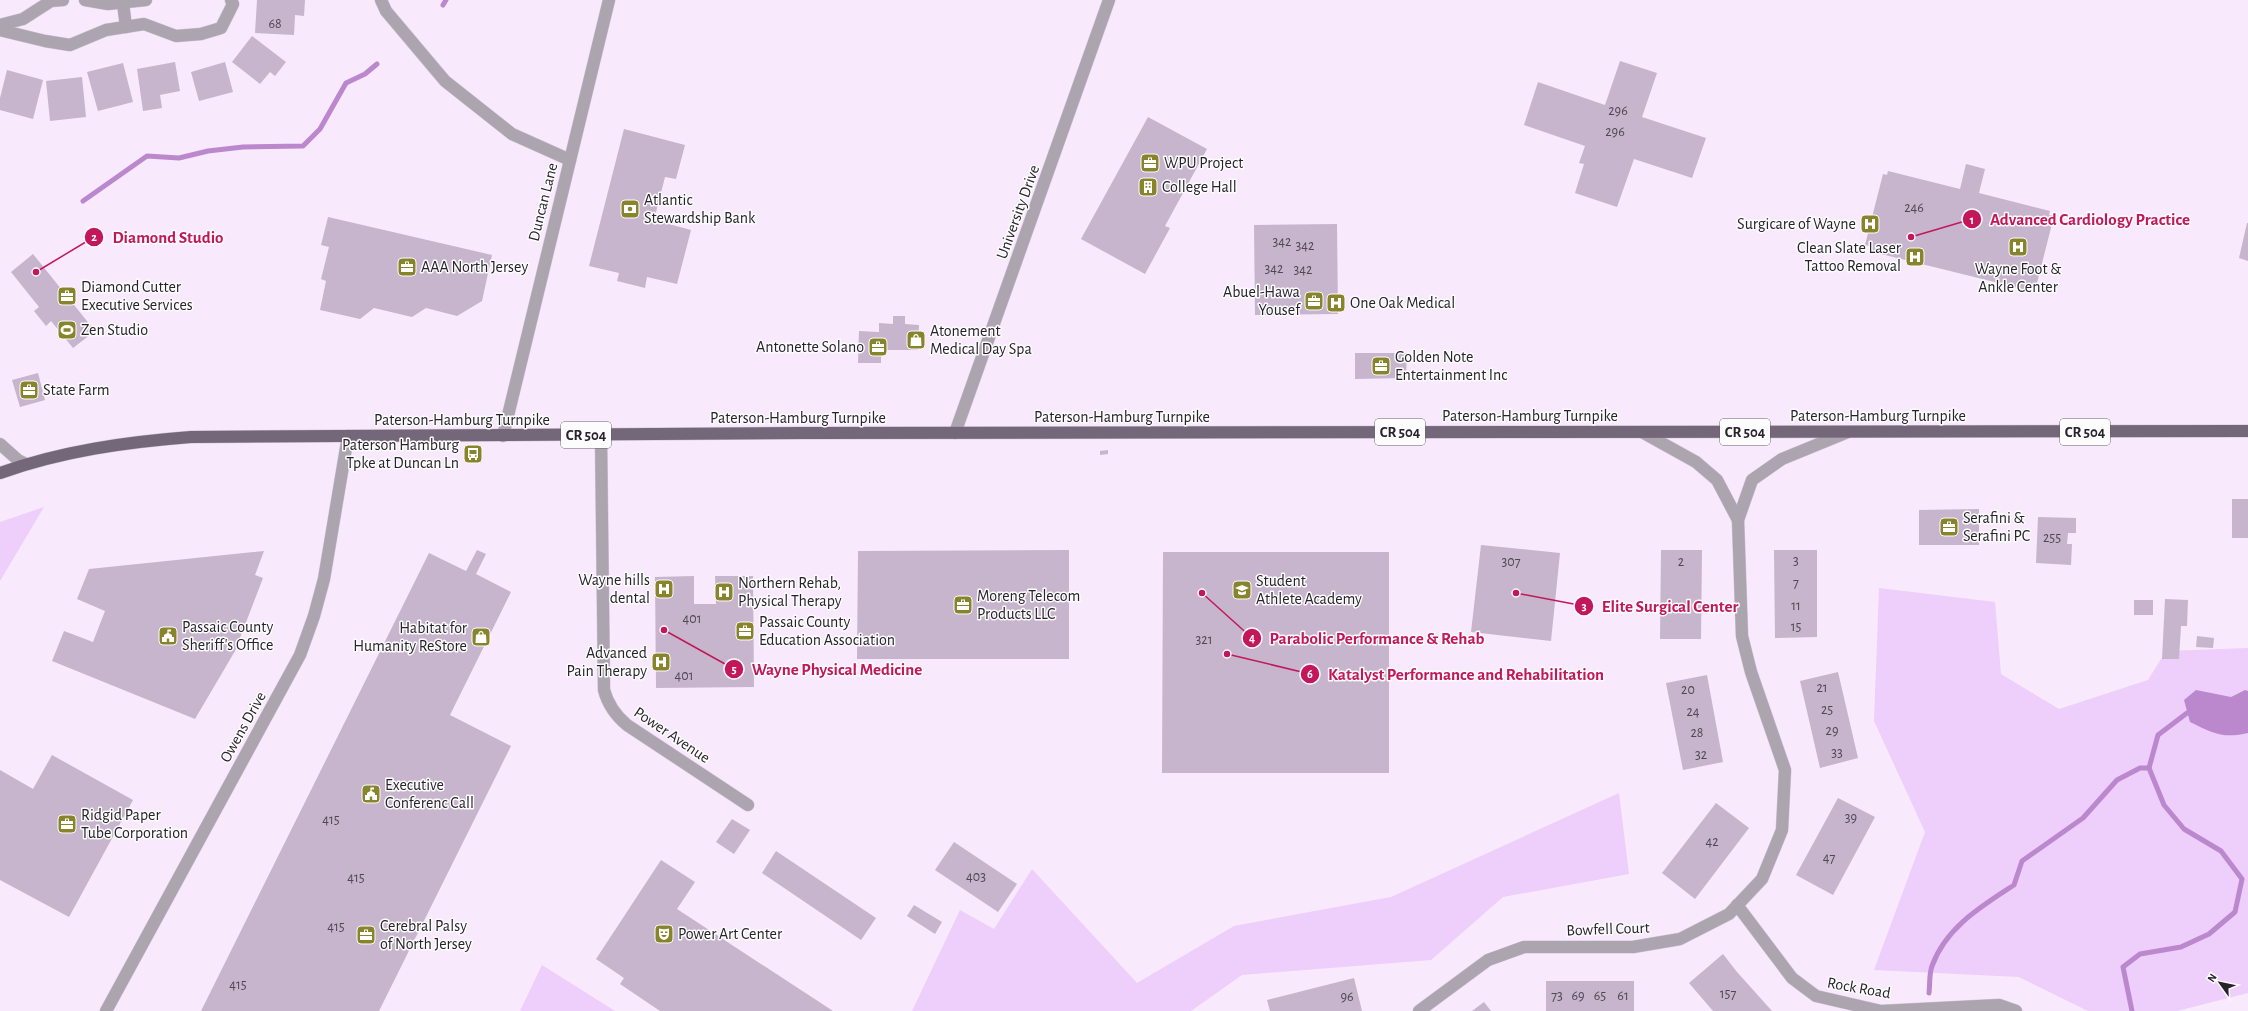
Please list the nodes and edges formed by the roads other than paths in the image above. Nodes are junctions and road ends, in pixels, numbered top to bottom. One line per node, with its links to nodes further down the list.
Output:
1 (63, 0): 9 (street)
2 (85, 0): 8 (street)
3 (146, 0): 8 (street)
4 (231, 0): 10 (street)
5 (381, 0): 12 (street)
6 (609, 0): 12 (street, Duncan Lane)
7 (1109, 0): 16 (street, University Drive)
8 (123, 3): 10 (street)
9 (0, 25)
10 (126, 27): 11 (street)
11 (0, 30)
12 (570, 160): 19 (street, Duncan Lane)
13 (2248, 431): 15 (main road, Paterson-Hamburg Turnpike / CR 504)
14 (1642, 432): 15 (main road, Paterson-Hamburg Turnpike / CR 504); 16 (main road, Paterson-Hamburg Turnpike / CR 504); 23 (street, Bowfell Court)
15 (1848, 432): 23 (street, Bowfell Court)
16 (955, 433): 17 (main road, Paterson-Hamburg Turnpike / CR 504)
17 (601, 435): 19 (main road, Paterson-Hamburg Turnpike / CR 504); 24 (street, Power Avenue)
18 (348, 436): 19 (main road, Paterson-Hamburg Turnpike / CR 504); 21 (main road, Paterson-Hamburg Turnpike / CR 504); 26 (street, Owens Drive)
19 (503, 436)
20 (0, 444): 21 (street)
21 (26, 464): 22 (main road, Paterson-Hamburg Turnpike / CR 504)
22 (0, 473)
23 (1738, 520): 25 (street, Bowfell Court)
24 (748, 805)
25 (1737, 905): 27 (street, Bowfell Court); 28 (street, Rock Road)
26 (106, 1011)
27 (1419, 1011)
28 (2016, 1011)

